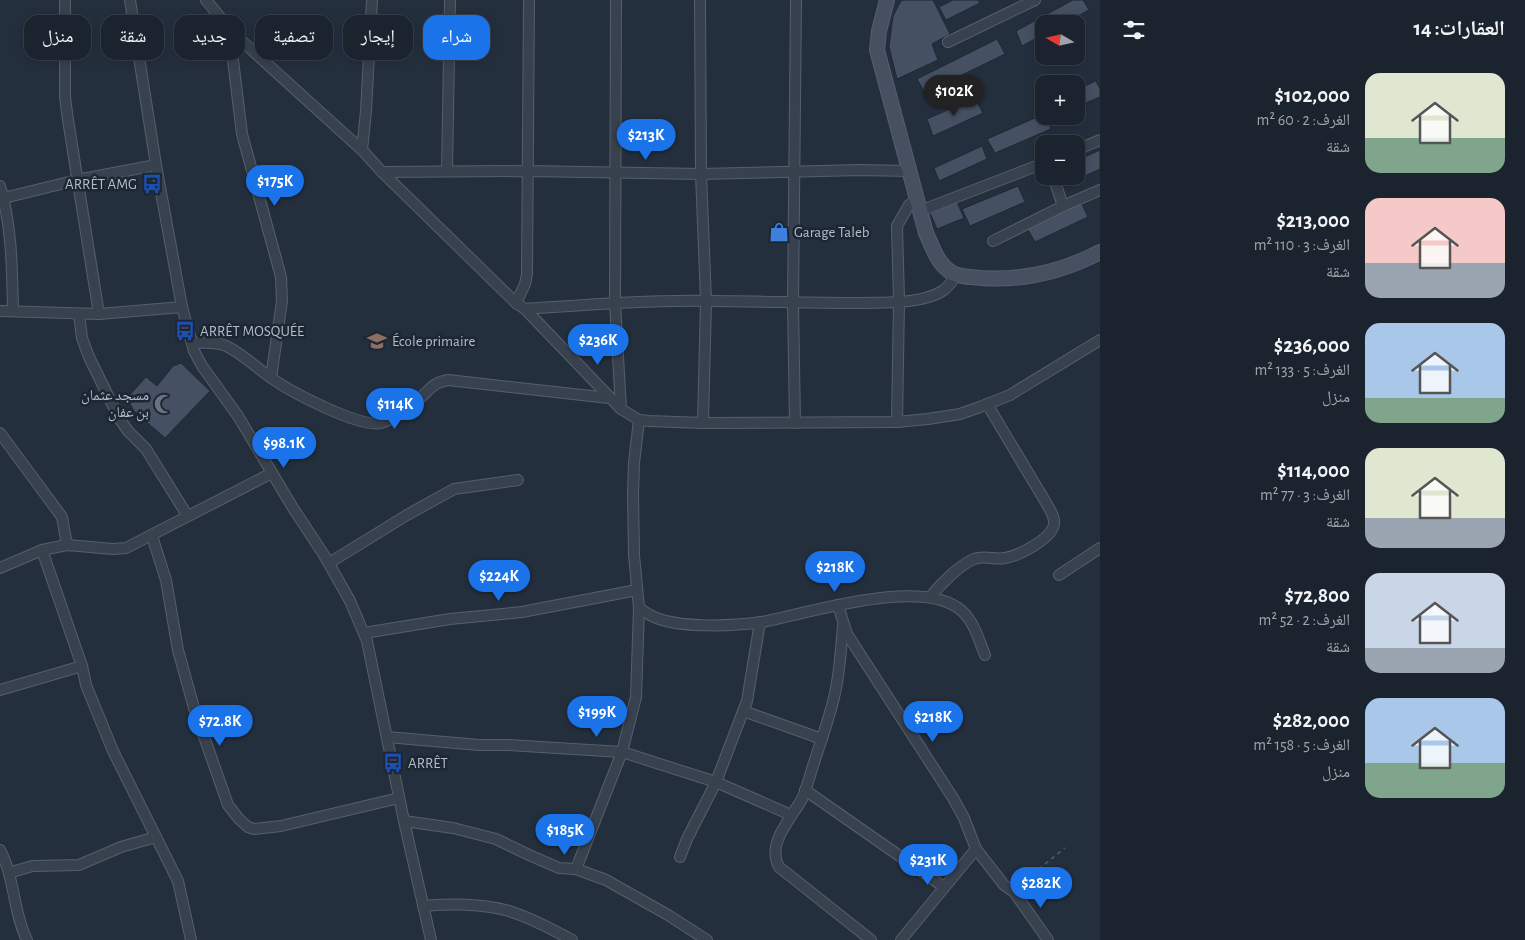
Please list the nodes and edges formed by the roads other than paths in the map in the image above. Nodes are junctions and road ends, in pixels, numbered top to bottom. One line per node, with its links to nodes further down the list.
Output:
1 (64, 0): 28 (street)
2 (130, 0): 19 (street)
3 (206, 0): 12 (street)
4 (372, 0): 18 (street)
5 (450, 0): 24 (street)
6 (529, 0): 21 (street)
7 (616, 0): 25 (street)
8 (700, 0): 27 (street)
9 (796, 0): 26 (street)
10 (887, 0): 22 (main road)
11 (1035, 0): 13 (street)
12 (218, 15)
13 (948, 42)
14 (245, 44): 18 (street)
15 (233, 60): 51 (street)
16 (1100, 140): 17 (street)
17 (1085, 146)
18 (362, 150): 23 (street)
19 (156, 164): 28 (street); 43 (street)
20 (1035, 166): 33 (street)
21 (527, 171): 24 (street); 25 (street); 40 (street)
22 (910, 171): 26 (street); 33 (main road)
23 (382, 172): 24 (street); 40 (street)
24 (447, 172)
25 (616, 172): 27 (street); 41 (street)
26 (795, 172): 27 (street); 42 (street)
27 (701, 174): 38 (street)
28 (77, 180): 32 (street); 48 (street)
29 (1056, 185): 34 (street)
30 (0, 186): 32 (street)
31 (1100, 190): 34 (street)
32 (2, 199): 46 (street)
33 (919, 205): 37 (main road); 39 (street)
34 (1064, 206): 35 (street)
35 (993, 241)
36 (1100, 252): 37 (main road)
37 (956, 274): 39 (street)
38 (706, 301): 41 (street); 42 (street); 57 (street)
39 (898, 302): 42 (street); 56 (street)
40 (516, 303): 44 (street)
41 (615, 303): 44 (street); 54 (street)
42 (793, 304): 58 (street)
43 (182, 307): 48 (street); 50 (street)
44 (525, 309): 52 (street)
45 (0, 311): 46 (street)
46 (13, 311): 47 (street)
47 (79, 314): 48 (street); 62 (street)
48 (99, 314)
49 (1100, 340): 53 (street)
50 (192, 343): 51 (street); 60 (street)
51 (271, 378): 52 (street)
52 (609, 398): 54 (street)
53 (987, 404): 56 (street); 71 (street)
54 (621, 409): 55 (street)
55 (639, 420): 57 (street); 70 (street)
56 (897, 422): 58 (street)
57 (703, 423): 58 (street)
58 (795, 423)
59 (2, 440): 64 (street)
60 (272, 473): 62 (street); 67 (street)
61 (518, 480): 67 (street)
62 (187, 516): 63 (street)
63 (152, 536): 64 (street); 86 (street)
64 (67, 545): 66 (street)
65 (1100, 548): 69 (street)
66 (42, 550): 68 (street); 78 (street)
67 (329, 563): 76 (street)
68 (0, 568)
69 (1059, 576)
70 (637, 590): 73 (street); 76 (street)
71 (930, 597): 72 (street); 77 (street)
72 (838, 605): 74 (street); 75 (street)
73 (639, 608): 74 (street); 83 (street)
74 (760, 622): 80 (street)
75 (843, 622): 82 (street); 90 (street)
76 (364, 633): 81 (street)
77 (985, 654)
78 (82, 666): 79 (street); 89 (street)
79 (0, 690)
80 (743, 711): 82 (street); 84 (street)
81 (387, 737): 83 (street); 86 (street)
82 (822, 739): 85 (street)
83 (622, 752): 84 (street); 93 (street)
84 (716, 782): 87 (street); 92 (street)
85 (805, 790): 87 (street); 95 (street)
86 (399, 798): 88 (street)
87 (791, 814): 102 (street)
88 (404, 821): 93 (street); 96 (street)
89 (156, 837): 94 (street); 98 (street)
90 (976, 849): 95 (street); 104 (street)
91 (0, 850): 94 (street)
92 (680, 857)
93 (576, 870): 101 (street)
94 (9, 873): 97 (street)
95 (944, 887): 103 (street)
96 (424, 906): 99 (street); 100 (street)
97 (27, 940)
98 (191, 940)
99 (432, 940)
100 (572, 940)
101 (707, 940)
102 (871, 940)
103 (901, 940)
104 (1048, 940)

